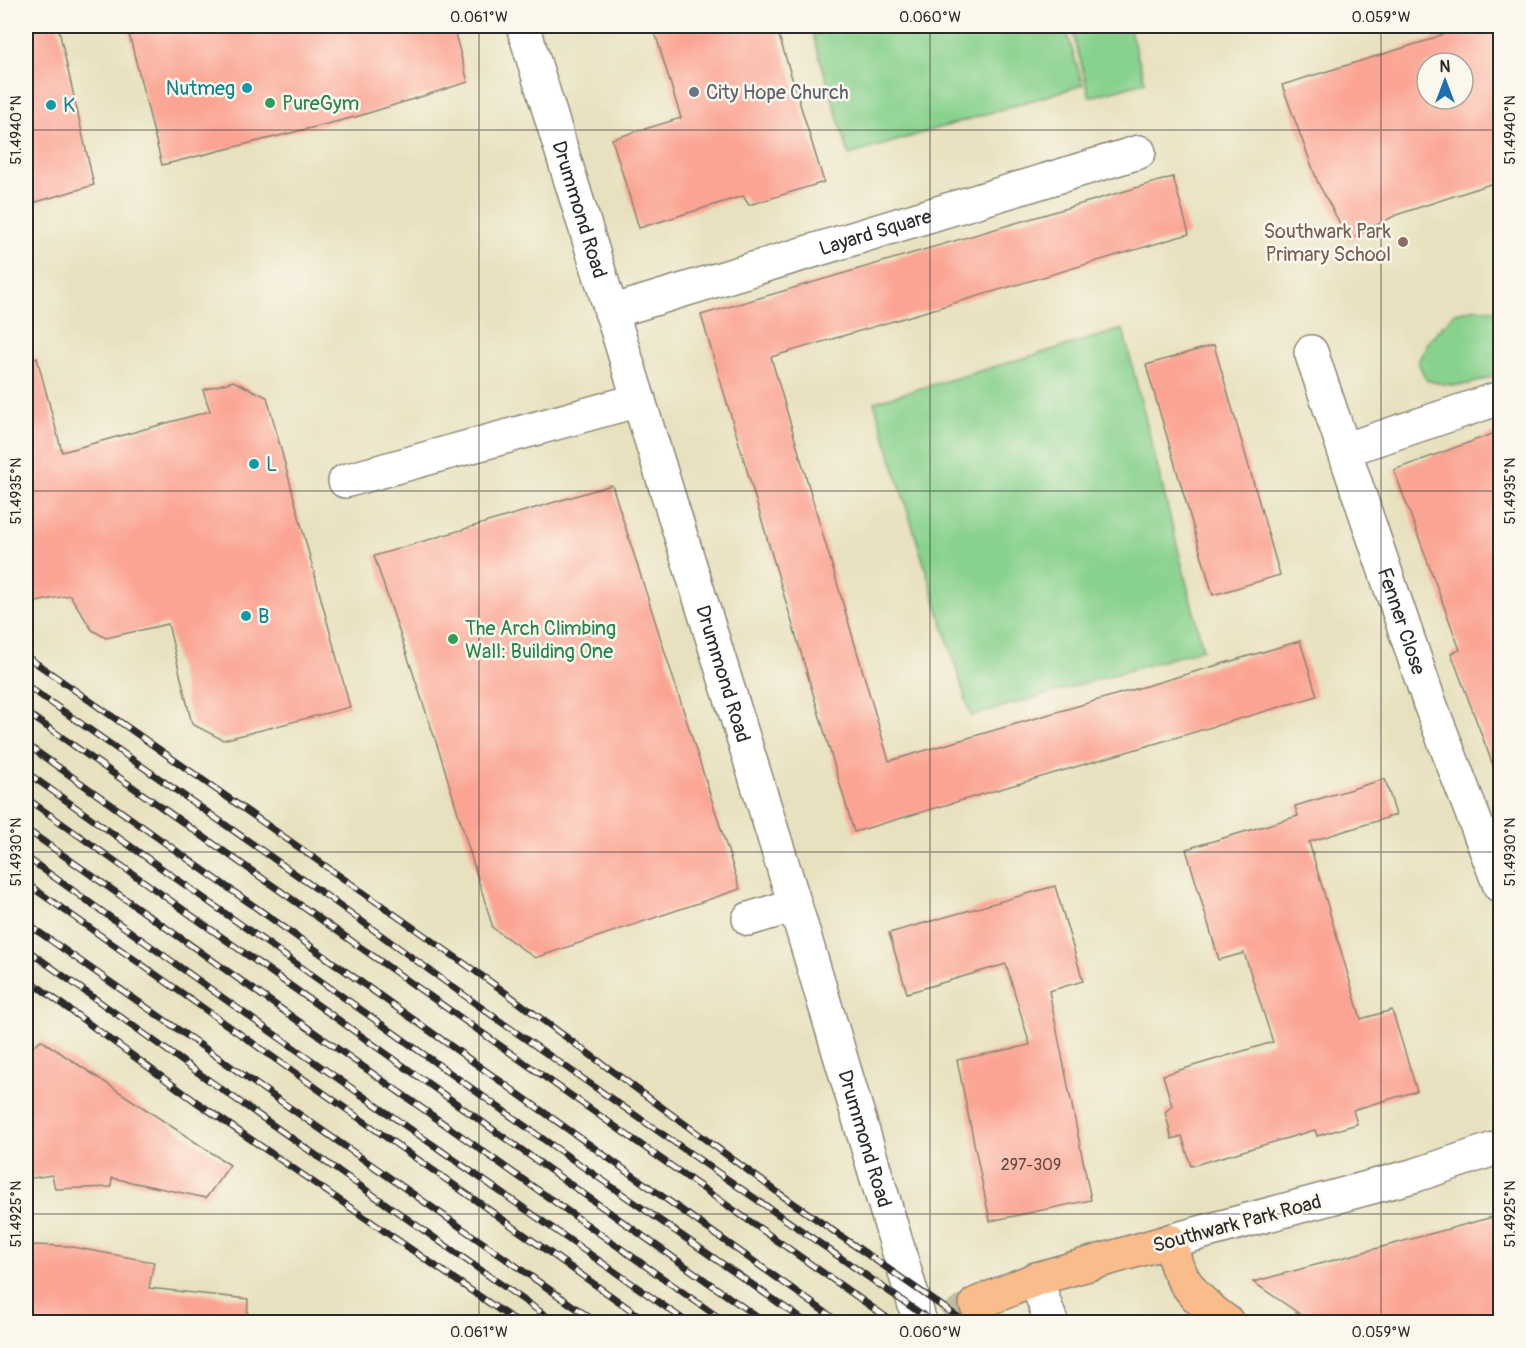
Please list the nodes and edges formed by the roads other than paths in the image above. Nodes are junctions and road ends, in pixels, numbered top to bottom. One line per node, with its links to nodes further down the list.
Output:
1 (523, 26): 3 (street, Drummond Road)
2 (1139, 152): 3 (street, Layard Square)
3 (611, 312): 6 (street, Drummond Road)
4 (1311, 352): 7 (street, Fenner Close)
5 (1500, 398): 7 (street)
6 (639, 400): 8 (street); 10 (street, Drummond Road)
7 (1344, 450): 9 (street, Fenner Close)
8 (345, 481)
9 (1500, 886)
10 (795, 904): 11 (street); 16 (street, Drummond Road)
11 (749, 919)
12 (1500, 1147): 13 (street, Southwark Park Road)
13 (1170, 1241): 14 (main road, Southwark Park Road); 18 (main road)
14 (1036, 1279): 15 (main road, Southwark Park Road); 17 (street)
15 (976, 1304)
16 (920, 1323)
17 (1051, 1323)
18 (1227, 1323)

